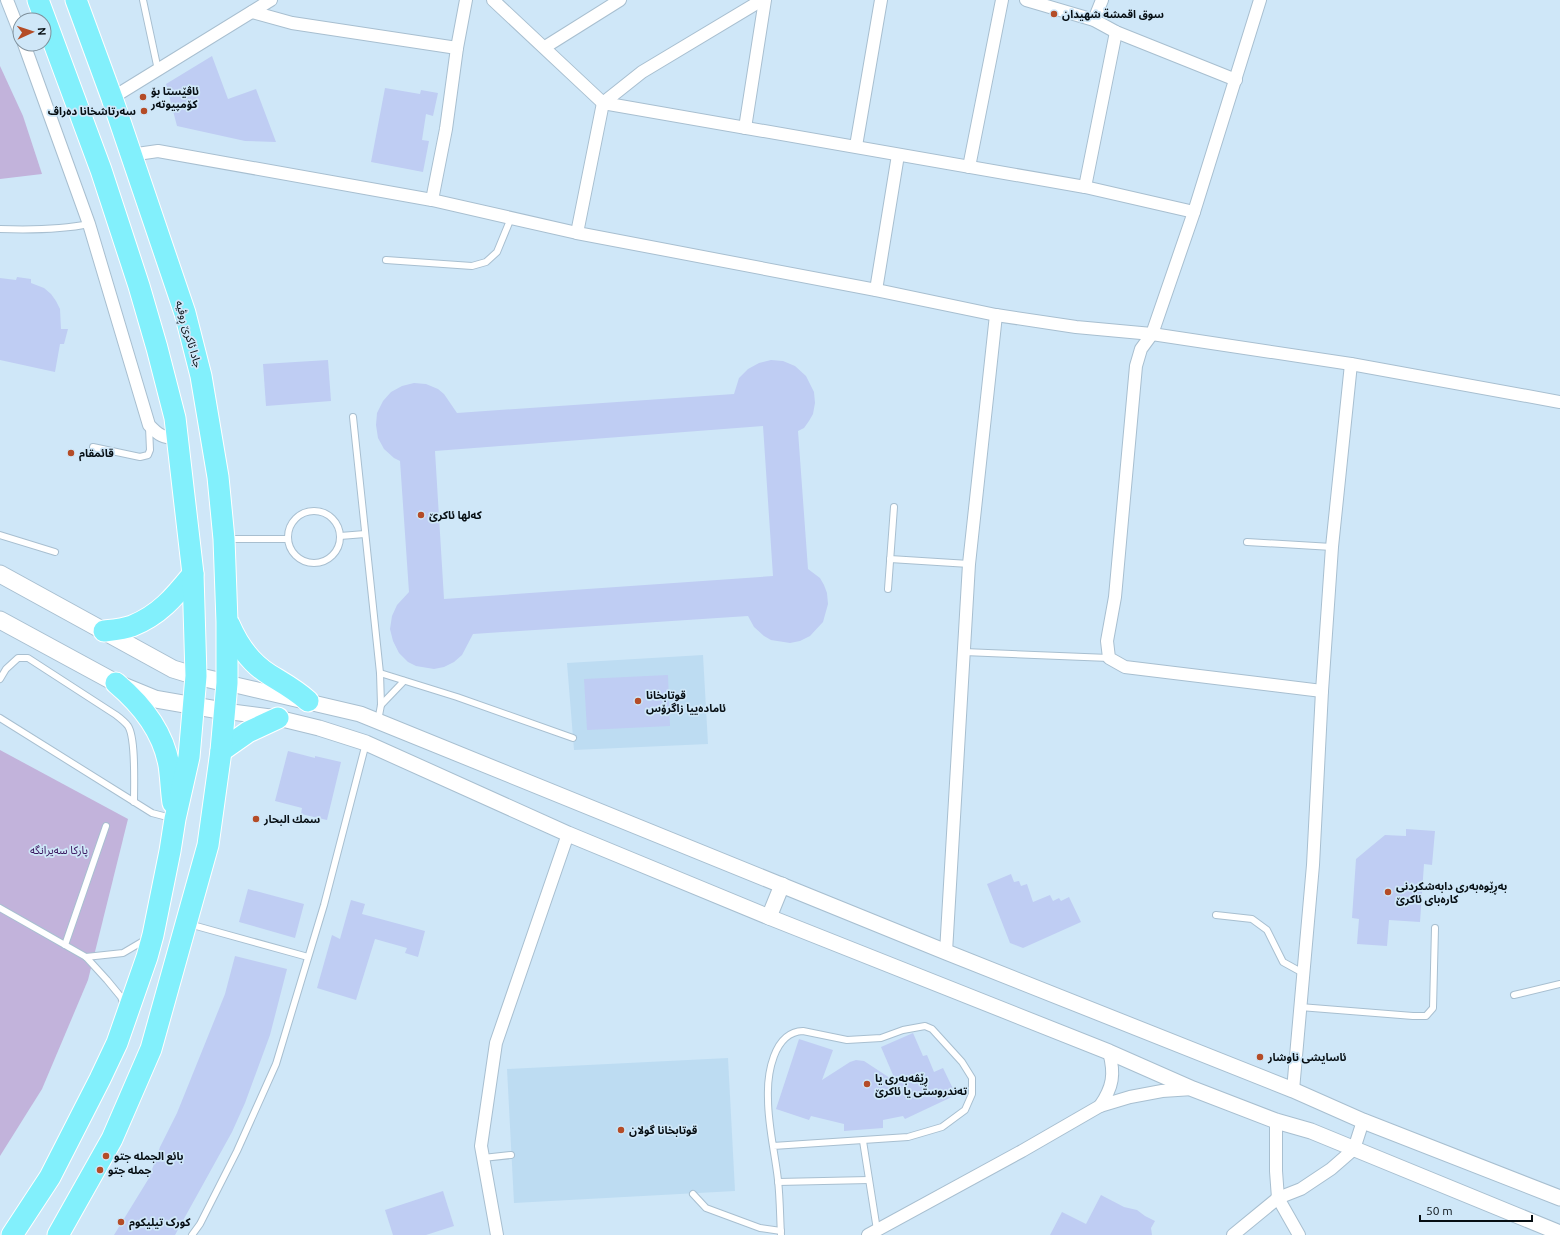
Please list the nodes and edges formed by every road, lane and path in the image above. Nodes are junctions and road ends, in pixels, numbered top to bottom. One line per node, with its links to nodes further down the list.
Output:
1 (7, 0): 18 (street)
2 (38, 0): 16 (highway)
3 (76, 0): 27 (highway, جادا ئاکرێ ڕوڤیە)
4 (143, 0): 25 (lane)
5 (271, 0): 17 (street)
6 (466, 0): 23 (street)
7 (495, 0): 22 (street)
8 (620, 0): 22 (street)
9 (762, 0): 28 (street)
10 (765, 0): 29 (street)
11 (881, 0): 30 (street)
12 (1002, 0): 33 (street)
13 (1026, 0): 19 (street)
14 (1102, 0): 19 (street)
15 (1257, 1): 26 (street)
16 (41, 12)
17 (252, 12): 23 (street); 25 (street)
18 (12, 13)
19 (1094, 20): 20 (street)
20 (1116, 32): 26 (street); 34 (street)
21 (52, 45): 49 (highway)
22 (544, 47): 28 (street)
23 (457, 48): 35 (street)
24 (27, 52): 38 (street)
25 (158, 70): 27 (street)
26 (1236, 80): 36 (street)
27 (112, 98): 31 (highway, جادا ئاکرێ ڕوڤیە)
28 (603, 103): 29 (street); 40 (street)
29 (745, 128): 30 (street)
30 (856, 146): 32 (street)
31 (130, 155): 35 (street); 55 (highway, جادا ئاکرێ ڕوڤیە)
32 (898, 155): 33 (street); 42 (street)
33 (969, 167): 34 (street)
34 (1085, 187): 36 (street)
35 (432, 200): 37 (street)
36 (1194, 212): 44 (street)
37 (511, 218): 40 (street); 41 (lane)
38 (89, 224): 39 (lane); 48 (street)
39 (0, 229)
40 (577, 232): 42 (street)
41 (386, 260)
42 (876, 290): 43 (street)
43 (996, 315): 44 (street); 61 (street)
44 (1152, 334): 45 (street); 69 (street)
45 (1351, 364): 46 (street); 58 (street)
46 (1560, 402)
47 (353, 417): 52 (lane)
48 (149, 425): 49 (street); 50 (lane)
49 (177, 439): 63 (highway)
50 (94, 447)
51 (894, 507): 60 (lane)
52 (365, 534): 54 (lane); 70 (lane)
53 (0, 535): 59 (lane)
54 (340, 536): 56 (lane); 56 (lane)
55 (224, 539): 56 (lane); 66 (highway, جادا ئاکرێ ڕوڤیە)
56 (288, 539)
57 (1247, 542): 58 (lane)
58 (1332, 547): 76 (street)
59 (55, 552)
60 (890, 559): 61 (lane); 64 (lane)
61 (969, 564): 68 (street)
62 (0, 574): 67 (main road)
63 (193, 574): 67 (highway); 71 (highway)
64 (888, 588)
65 (0, 620): 74 (main road)
66 (228, 622): 75 (highway, جادا ئاکرێ ڕوڤیە); 77 (highway)
67 (104, 631): 71 (main road)
68 (964, 652): 69 (lane); 99 (street)
69 (1109, 658): 76 (street)
70 (380, 673): 73 (lane); 79 (lane)
71 (196, 676): 75 (main road); 78 (highway)
72 (0, 679): 87 (lane)
73 (404, 681): 79 (lane); 84 (lane)
74 (116, 683): 78 (main road); 88 (highway)
75 (227, 683): 77 (street); 80 (highway, جادا ئاکرێ ڕوڤیە)
76 (1322, 691): 102 (street)
77 (308, 701): 83 (street)
78 (194, 705): 80 (main road); 88 (highway)
79 (381, 705): 83 (lane)
80 (224, 711): 82 (street); 86 (highway, جادا ئاکرێ ڕوڤیە)
81 (0, 718): 87 (lane)
82 (278, 718): 85 (street); 86 (highway)
83 (378, 721): 91 (street)
84 (573, 738)
85 (366, 743): 90 (street); 101 (lane)
86 (221, 751): 95 (highway, جادا ئاکرێ ڕوڤیە)
87 (134, 802): 88 (lane)
88 (175, 818): 97 (highway)
89 (106, 826): 98 (lane)
90 (568, 834): 94 (street); 117 (street)
91 (782, 885): 94 (street); 99 (street)
92 (0, 908): 98 (lane)
93 (1216, 915): 102 (lane)
94 (769, 917): 107 (street)
95 (186, 923): 101 (lane); 127 (highway, جادا ئاکرێ ڕوڤیە)
96 (1435, 928): 105 (lane)
97 (153, 935): 100 (lane); 106 (highway)
98 (65, 945): 100 (lane)
99 (946, 952): 109 (street)
100 (86, 957): 106 (lane)
101 (308, 957): 128 (lane)
102 (1303, 973): 105 (street)
103 (1560, 984): 104 (lane)
104 (1514, 995)
105 (1300, 1007): 109 (street)
106 (127, 1011): 126 (highway)
107 (1108, 1052): 108 (street); 110 (street)
108 (1193, 1089): 110 (street); 111 (street)
109 (1293, 1090): 112 (street)
110 (1100, 1106): 124 (street)
111 (1276, 1121): 115 (street); 121 (street)
112 (1363, 1121): 115 (street); 122 (street)
113 (863, 1141): 114 (lane); 114 (lane); 118 (lane)
114 (773, 1146): 119 (lane)
115 (1354, 1149): 121 (street); 125 (street)
116 (511, 1155): 117 (lane)
117 (483, 1158): 129 (street)
118 (869, 1180): 119 (lane); 124 (lane)
119 (778, 1182): 123 (lane)
120 (693, 1194): 123 (lane)
121 (1278, 1198): 130 (street); 131 (street)
122 (1560, 1198)
123 (781, 1233)
124 (873, 1233)
125 (1560, 1233)
126 (12, 1235)
127 (58, 1235)
128 (192, 1235)
129 (497, 1235)
130 (1233, 1235)
131 (1299, 1235)

